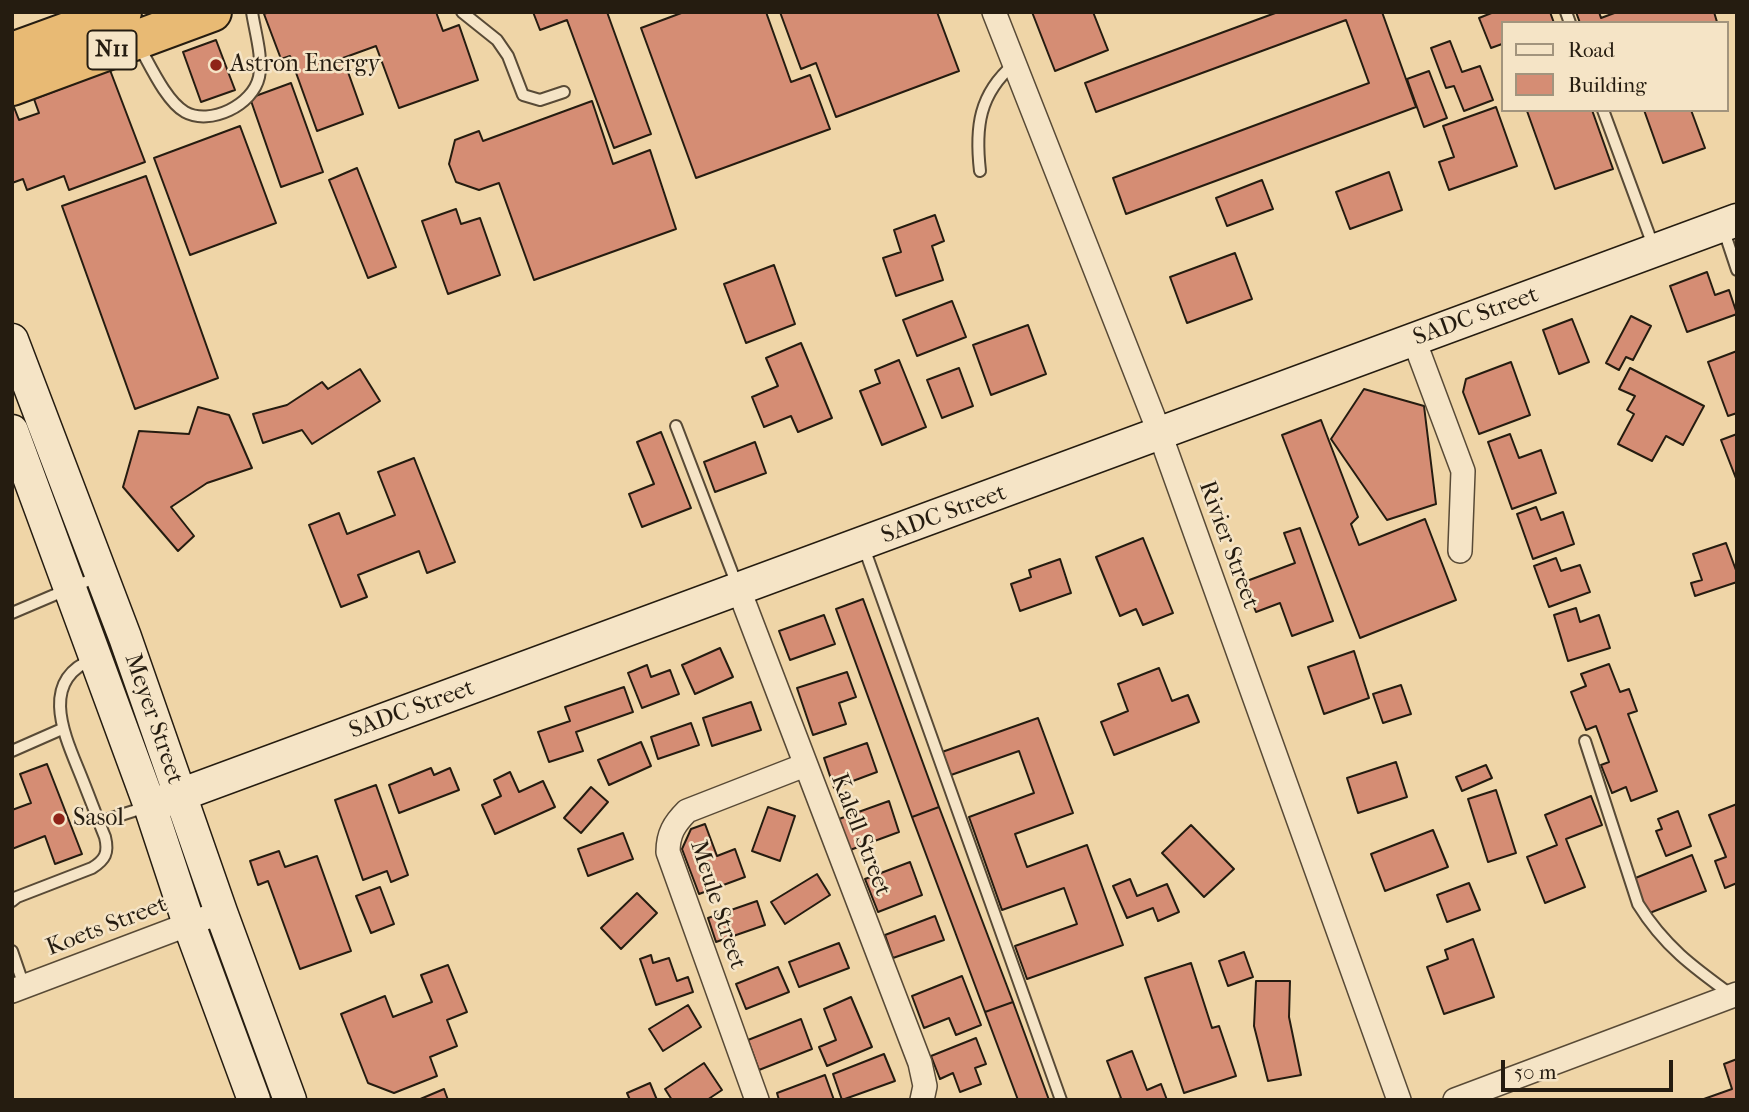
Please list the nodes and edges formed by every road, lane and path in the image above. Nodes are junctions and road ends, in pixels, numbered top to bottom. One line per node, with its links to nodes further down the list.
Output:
1 (212, 12): 5 (highway, N11)
2 (252, 12): 5 (lane)
3 (462, 12): 9 (lane)
4 (994, 12): 7 (street, Rivier Street)
5 (129, 27): 6 (highway, N11); 8 (highway, N11)
6 (12, 52)
7 (1014, 64): 11 (lane); 18 (street, Rivier Street)
8 (12, 86)
9 (564, 92)
10 (1604, 112): 13 (lane)
11 (980, 171)
12 (1730, 223): 13 (street, SADC Street); 14 (lane)
13 (1655, 251): 16 (street, SADC Street)
14 (1737, 270)
15 (12, 340): 19 (street, Meyer Street)
16 (1414, 340): 18 (street, SADC Street); 21 (street)
17 (676, 426): 24 (lane)
18 (1160, 434): 20 (street, SADC Street); 45 (street, Rivier Street)
19 (25, 436): 22 (street, Meyer Street); 23 (street)
20 (863, 545): 24 (street, SADC Street); 44 (lane)
21 (1460, 551)
22 (101, 575): 23 (lane); 31 (street, Meyer Street)
23 (69, 589): 25 (lane); 26 (street)
24 (739, 590): 30 (street, Kalell Street); 31 (street, SADC Street)
25 (12, 612)
26 (95, 658): 27 (lane); 32 (street)
27 (62, 729): 29 (lane); 33 (lane)
28 (1585, 741): 39 (lane)
29 (12, 751)
30 (805, 765): 42 (street, Meule Street); 43 (street, Kalell Street)
31 (179, 795): 32 (street, SADC Street); 35 (street, Meyer Street)
32 (150, 806): 33 (lane); 36 (street)
33 (99, 822): 34 (lane)
34 (12, 901)
35 (221, 912): 36 (street, Koets Street); 41 (street, Meyer Street)
36 (189, 923): 38 (street, Koets Street); 40 (street)
37 (12, 951): 38 (lane)
38 (18, 988)
39 (1735, 995): 46 (street)
40 (254, 1100)
41 (290, 1100)
42 (757, 1100)
43 (922, 1100)
44 (1061, 1100)
45 (1399, 1100)
46 (1455, 1100)

